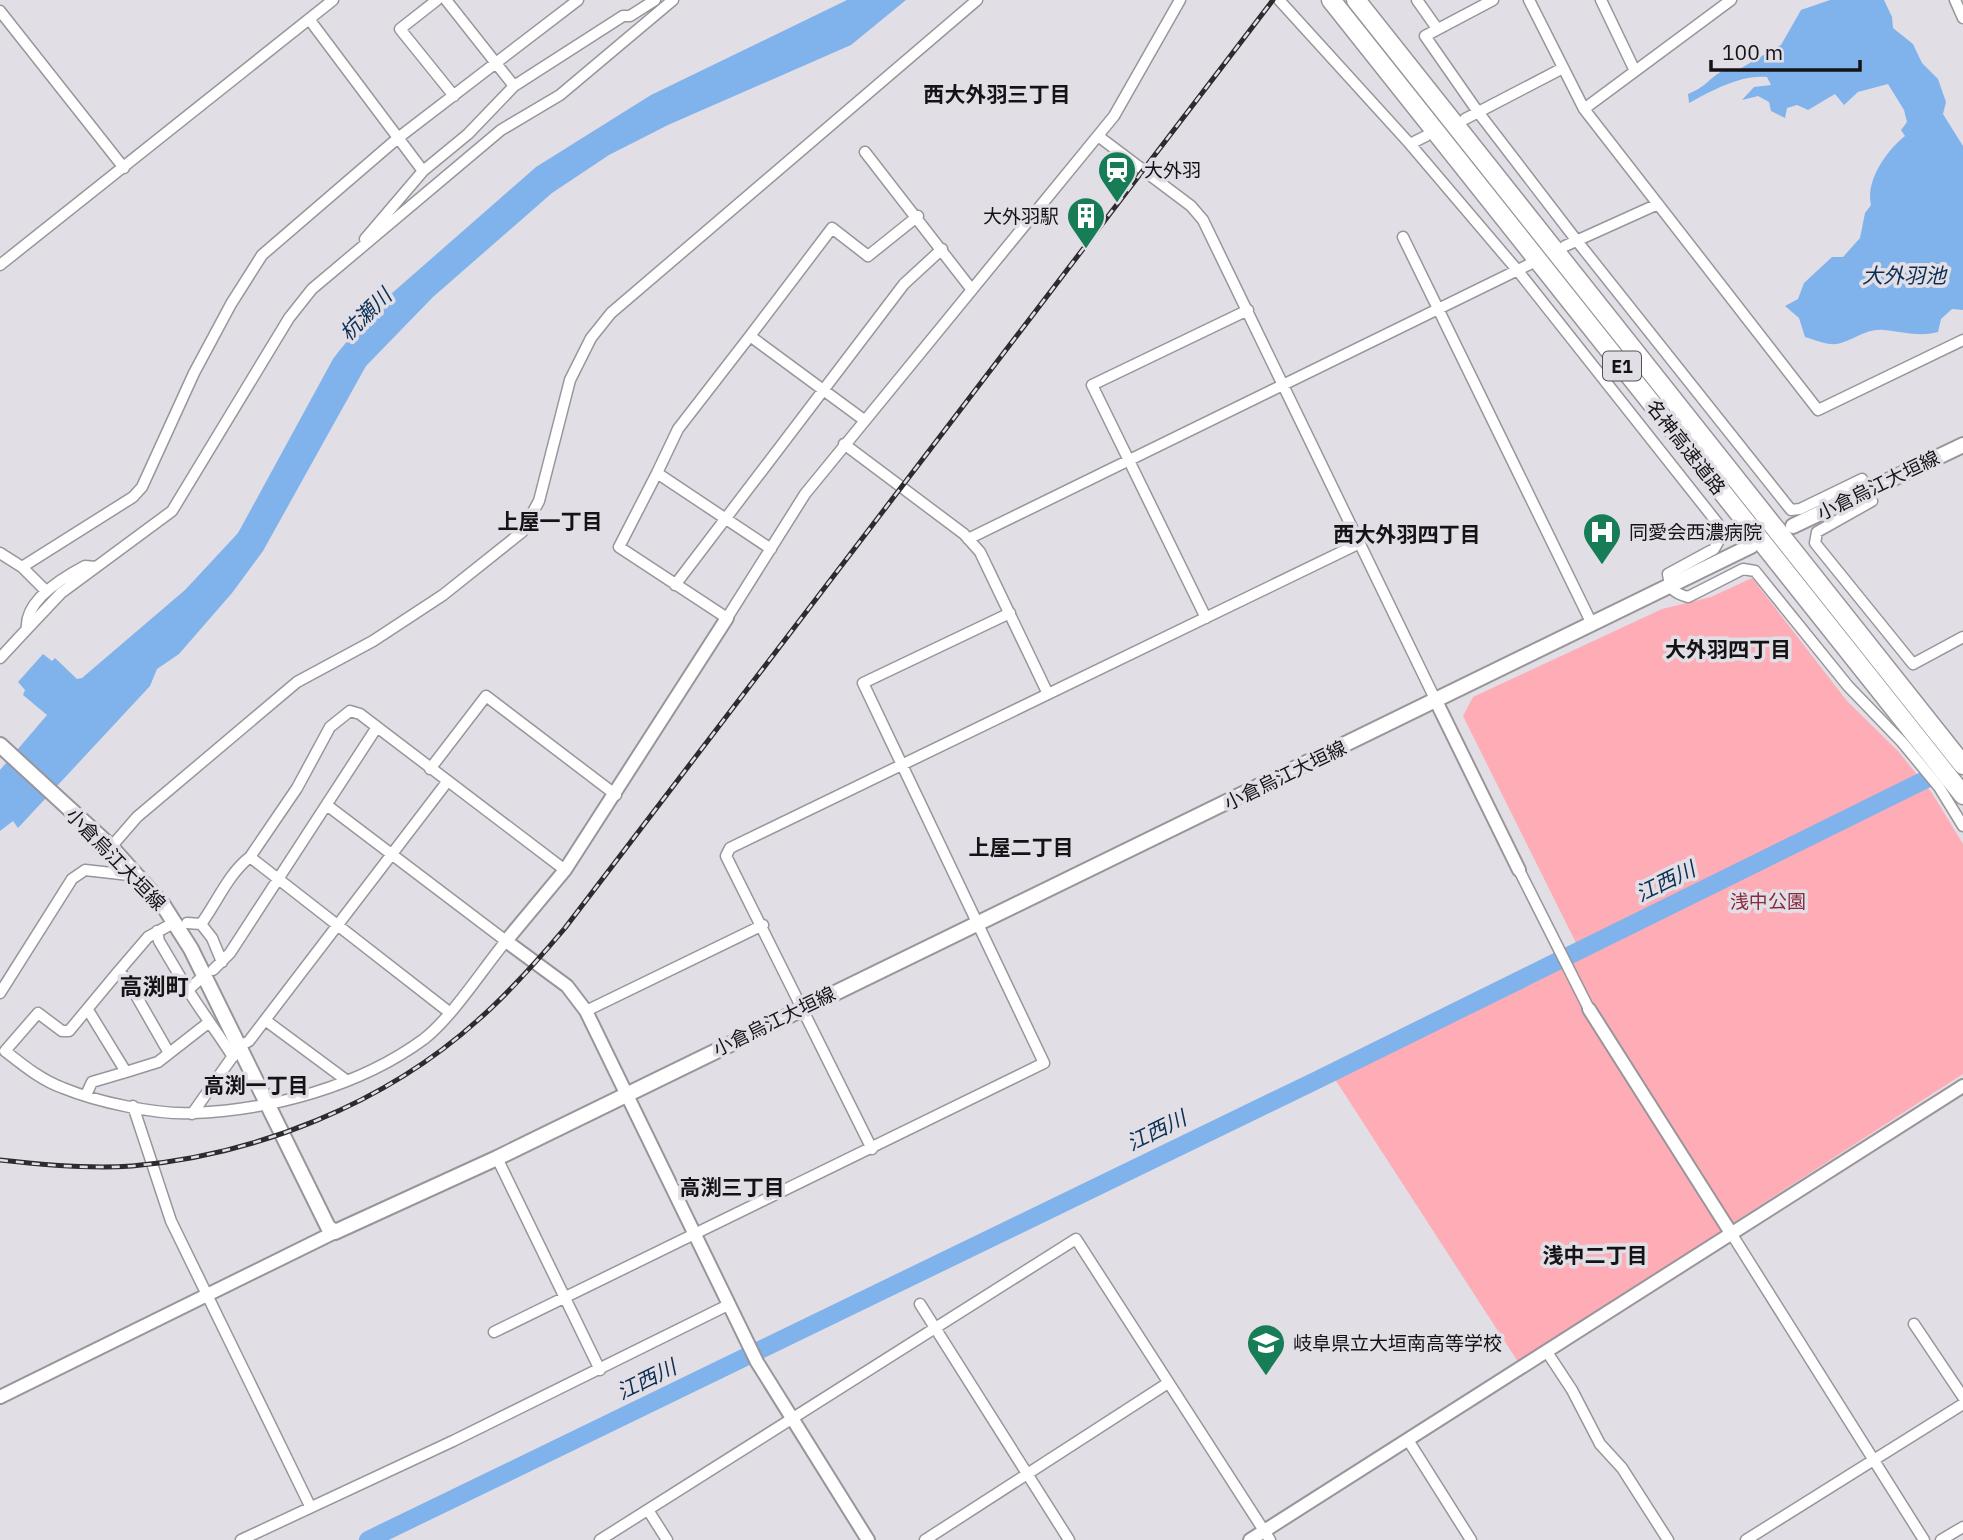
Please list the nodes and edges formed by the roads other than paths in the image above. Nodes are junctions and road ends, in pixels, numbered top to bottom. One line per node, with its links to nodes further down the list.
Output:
1 (333, 0): 20 (street)
2 (437, 0): 26 (street)
3 (446, 0): 22 (street)
4 (579, 0): 22 (street)
5 (655, 0): 25 (street)
6 (673, 0): 42 (street)
7 (977, 0): 92 (street)
8 (1180, 0): 30 (street)
9 (1331, 0): 82 (highway, 名神高速道路 / E1)
10 (1356, 0): 84 (highway, 名神高速道路 / E1)
11 (1418, 0): 21 (street)
12 (1493, 0): 21 (street)
13 (1529, 0): 23 (street)
14 (1601, 0): 24 (street)
15 (1955, 0): 19 (street)
16 (1281, 2): 33 (street)
17 (1725, 2): 24 (street)
18 (0, 11): 35 (street)
19 (1963, 18)
20 (309, 19): 32 (street); 35 (street)
21 (1436, 27): 28 (street)
22 (496, 64): 25 (street); 26 (street)
23 (1563, 68): 27 (street); 28 (street)
24 (1635, 71): 27 (street)
25 (514, 86): 36 (street)
26 (454, 96): 32 (street)
27 (1584, 109): 37 (street)
28 (1478, 112): 29 (street); 40 (street)
29 (1465, 119)
30 (1098, 136): 47 (street); 49 (street)
31 (1426, 136): 33 (street)
32 (398, 138): 36 (street); 67 (street)
33 (1410, 144): 46 (street)
34 (864, 152): 38 (street)
35 (124, 168): 45 (street)
36 (423, 171): 42 (street)
37 (1658, 204): 40 (street); 51 (street)
38 (918, 216): 43 (street); 50 (street)
39 (1403, 237): 48 (street)
40 (1577, 241): 41 (street); 59 (street)
41 (1566, 246)
42 (360, 249): 68 (street)
43 (942, 249): 47 (street); 53 (street)
44 (1530, 264): 46 (street)
45 (0, 265)
46 (1518, 271): 48 (street); 70 (street)
47 (972, 290): 54 (street)
48 (1439, 309): 52 (street); 75 (street)
49 (1248, 310): 52 (street); 57 (street)
50 (750, 336): 53 (street); 58 (street)
51 (1963, 340)
52 (1284, 385): 57 (street); 63 (street)
53 (824, 390): 54 (street); 60 (street)
54 (864, 420): 55 (street)
55 (844, 444): 62 (street); 65 (street)
56 (1963, 445): 59 (main road, 小倉烏江大垣線)
57 (1128, 459): 62 (street); 74 (street)
58 (657, 473): 60 (street); 69 (street)
59 (1870, 490): 61 (main road, 小倉烏江大垣線); 77 (street)
60 (726, 519): 65 (street); 69 (street)
61 (1793, 526)
62 (968, 539): 72 (street)
63 (1360, 543): 74 (street); 80 (street)
64 (1751, 546): 70 (main road, 小倉烏江大垣線)
65 (771, 549): 73 (street)
66 (0, 553): 67 (street)
67 (22, 567): 71 (street)
68 (96, 567): 71 (street); 76 (street)
69 (675, 585): 73 (street)
70 (1670, 587): 75 (main road, 小倉烏江大垣線); 82 (street)
71 (45, 590): 76 (street)
72 (1010, 613): 79 (street); 85 (street)
73 (727, 618): 88 (street)
74 (1206, 618): 79 (street)
75 (1592, 624): 80 (main road, 小倉烏江大垣線)
76 (27, 629): 78 (street)
77 (1963, 637)
78 (0, 658)
79 (1048, 694): 85 (street)
80 (1436, 701): 96 (street); 100 (main road, 小倉烏江大垣線)
81 (377, 727): 86 (street); 90 (street); 94 (street)
82 (1907, 736): 89 (highway, 名神高速道路 / E1); 91 (street)
83 (0, 745): 92 (main road, 小倉烏江大垣線)
84 (1963, 765)
85 (901, 766): 100 (street); 103 (street)
86 (430, 769): 87 (street); 88 (street)
87 (447, 782): 93 (street); 95 (street)
88 (615, 795): 95 (street)
89 (1963, 795)
90 (328, 806): 93 (street); 98 (street)
91 (1963, 826)
92 (106, 844): 97 (main road, 小倉烏江大垣線)
93 (391, 854): 102 (street); 106 (street)
94 (250, 857): 98 (street); 101 (street)
95 (565, 870): 106 (street)
96 (1519, 870): 114 (street)
97 (138, 876): 112 (street); 120 (main road, 小倉烏江大垣線)
98 (277, 880): 102 (street); 107 (street)
99 (187, 923): 101 (street)
100 (978, 923): 113 (main road, 小倉烏江大垣線); 130 (street)
101 (201, 924): 107 (street)
102 (337, 925): 117 (street); 118 (street)
103 (763, 925): 113 (street); 116 (street)
104 (168, 926): 105 (street)
105 (157, 931): 109 (street); 111 (street)
106 (506, 941): 116 (street); 117 (street)
107 (222, 962): 108 (street)
108 (212, 970)
109 (118, 972): 115 (street); 121 (street)
110 (199, 980): 111 (street)
111 (187, 990): 119 (street)
112 (0, 993)
113 (803, 1007): 126 (main road, 小倉烏江大垣線); 130 (street)
114 (1588, 1009): 133 (street)
115 (88, 1010): 122 (street); 125 (street)
116 (586, 1011): 126 (street)
117 (449, 1012): 123 (street)
118 (265, 1020): 120 (street); 123 (street)
119 (208, 1023): 120 (street); 121 (street)
120 (236, 1052): 127 (main road, 小倉烏江大垣線); 129 (street)
121 (169, 1053): 122 (street)
122 (126, 1072): 125 (street)
123 (346, 1080): 127 (street)
124 (1963, 1086): 133 (street)
125 (86, 1094): 128 (street)
126 (626, 1094): 131 (main road, 小倉烏江大垣線); 134 (street)
127 (268, 1102): 129 (street); 132 (main road, 小倉烏江大垣線)
128 (133, 1107): 129 (street); 135 (street)
129 (191, 1114)
130 (872, 1149): 134 (street)
131 (497, 1158): 132 (main road, 小倉烏江大垣線); 136 (street)
132 (335, 1232): 135 (street)
133 (1731, 1233): 142 (street); 150 (street)
134 (695, 1236): 136 (street); 138 (street)
135 (206, 1296): 146 (street); 152 (street)
136 (566, 1297): 141 (street); 143 (street)
137 (920, 1304): 140 (street)
138 (730, 1308): 143 (street); 148 (street)
139 (1914, 1324): 145 (street)
140 (935, 1327): 144 (street); 148 (street); 151 (street)
141 (494, 1332)
142 (1547, 1352): 149 (street); 164 (street)
143 (600, 1370): 152 (street)
144 (1168, 1383): 151 (street); 155 (street)
145 (1963, 1397)
146 (0, 1398)
147 (1963, 1404): 150 (street)
148 (791, 1419): 153 (street); 159 (street)
149 (1408, 1440): 155 (street); 163 (street)
150 (1875, 1460): 165 (street); 166 (street)
151 (1027, 1474): 160 (street); 161 (street)
152 (310, 1506): 156 (street)
153 (648, 1510): 157 (street); 158 (street)
154 (1963, 1527): 167 (street)
155 (1267, 1536): 162 (street)
156 (241, 1540)
157 (600, 1540)
158 (667, 1540)
159 (868, 1540)
160 (925, 1540)
161 (1069, 1540)
162 (1250, 1540)
163 (1471, 1540)
164 (1668, 1540)
165 (1746, 1540)
166 (1924, 1540)
167 (1941, 1540)

